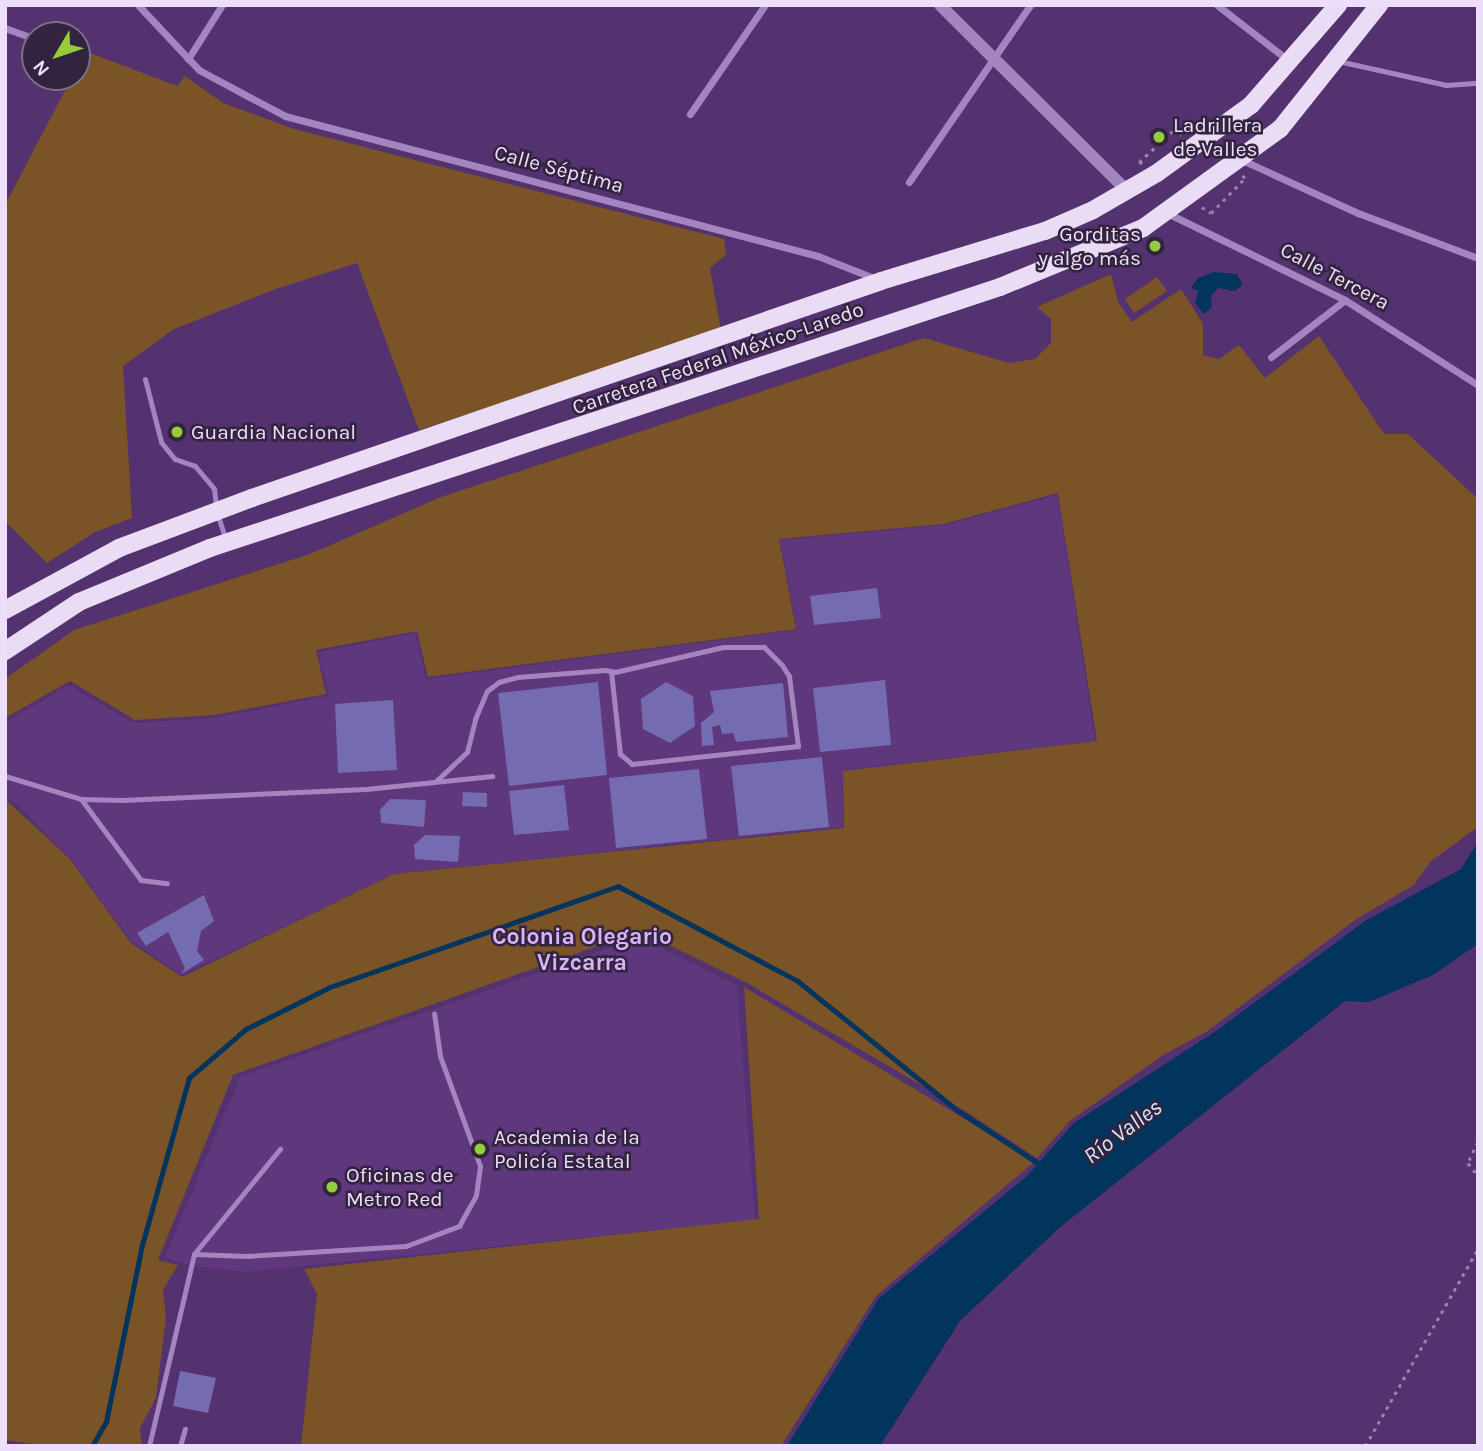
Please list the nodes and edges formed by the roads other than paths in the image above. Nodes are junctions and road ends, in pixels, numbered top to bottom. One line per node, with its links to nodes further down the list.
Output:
1 (138, 5): 9 (street, Calle Séptima)
2 (222, 5): 9 (street)
3 (765, 5): 14 (street)
4 (940, 5): 11 (street)
5 (1030, 5): 11 (street)
6 (1217, 5): 10 (street)
7 (1338, 5): 10 (main road, Carretera Federal México-Laredo)
8 (1379, 5): 12 (main road, Carretera Federal México-Laredo)
9 (188, 59): 20 (street, Calle Séptima)
10 (1289, 60): 17 (main road, Carretera Federal México-Laredo)
11 (993, 61): 16 (street); 17 (street)
12 (1338, 61): 13 (lane); 15 (main road, Carretera Federal México-Laredo)
13 (1478, 83)
14 (690, 114)
15 (1242, 160): 18 (main road, Carretera Federal México-Laredo); 19 (street)
16 (909, 182)
17 (1127, 191): 20 (main road, Carretera Federal México-Laredo)
18 (1167, 213): 21 (street, Calle Tercera); 26 (main road, Carretera Federal México-Laredo)
19 (1478, 258)
20 (881, 281): 25 (main road, Carretera Federal México-Laredo)
21 (1345, 300): 22 (street); 24 (street, Calle Tercera)
22 (1271, 357)
23 (145, 379): 25 (lane)
24 (1478, 385)
25 (217, 511): 26 (lane); 27 (main road, Carretera Federal México-Laredo)
26 (227, 543): 28 (main road, Carretera Federal México-Laredo)
27 (5, 610)
28 (5, 651)
29 (611, 671): 29 (lane); 32 (lane)
30 (5, 776): 33 (lane)
31 (492, 776): 32 (lane)
32 (435, 782): 33 (lane)
33 (81, 799): 34 (lane)
34 (167, 883)
35 (434, 1013): 37 (lane)
36 (280, 1149): 37 (lane)
37 (194, 1254): 39 (lane)
38 (185, 1429): 40 (lane)
39 (149, 1446)
40 (180, 1446)

